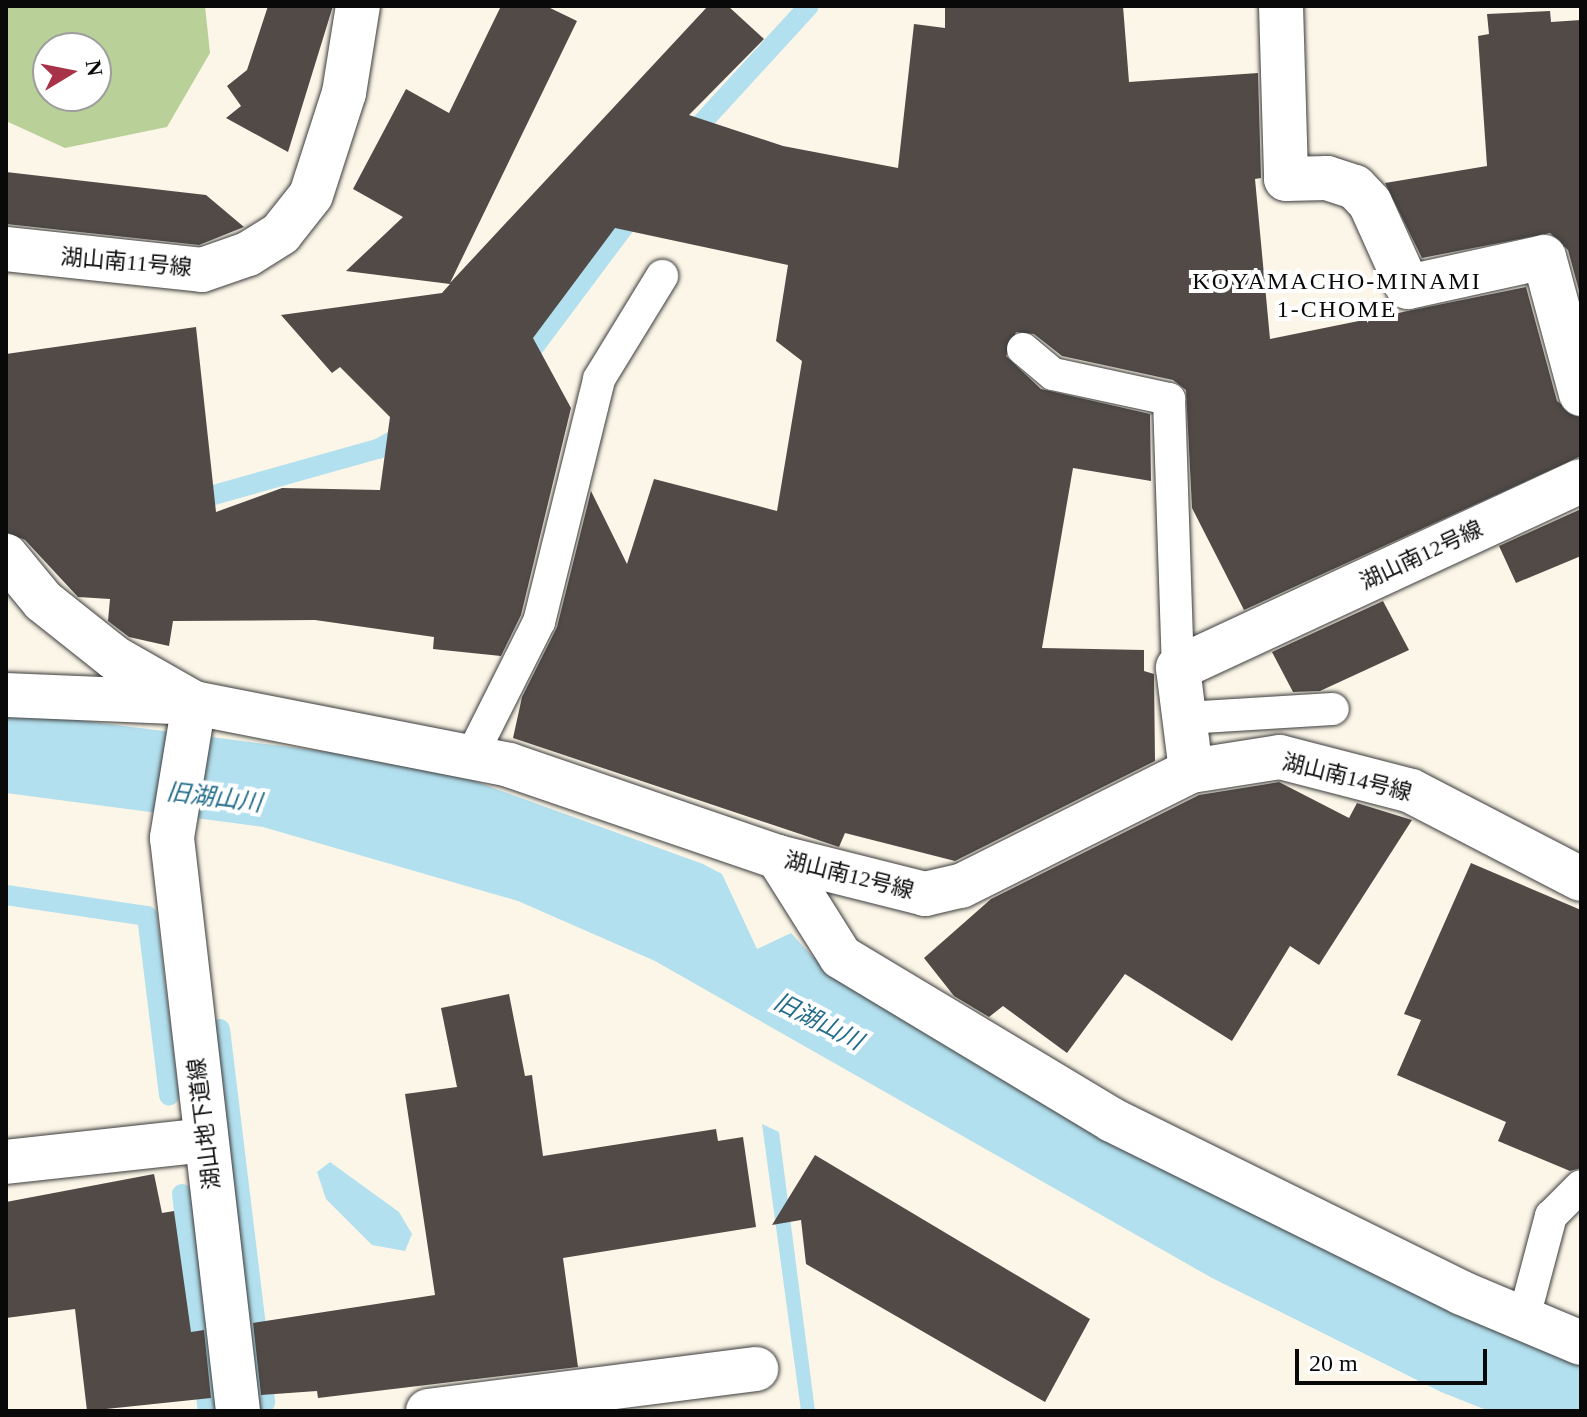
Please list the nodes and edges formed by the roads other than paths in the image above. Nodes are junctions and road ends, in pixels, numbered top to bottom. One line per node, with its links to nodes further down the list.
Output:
1 (358, 6): 3 (street, 湖山南11号線)
2 (1281, 6): 6 (street)
3 (6, 249)
4 (662, 276): 14 (lane)
5 (1023, 349): 9 (lane)
6 (1581, 394)
7 (1581, 481): 9 (street, 湖山南12号線)
8 (6, 556): 12 (street, 湖山南12号線)
9 (1178, 668): 13 (street)
10 (6, 695): 12 (street)
11 (1333, 709): 13 (lane)
12 (191, 716): 14 (street, 湖山南12号線); 18 (street, 湖山地下道線)
13 (1185, 718): 15 (street)
14 (471, 757): 16 (street, 湖山南12号線)
15 (1191, 771): 16 (street, 湖山南12号線); 17 (street, 湖山南14号線)
16 (778, 857): 21 (street)
17 (1581, 879)
18 (206, 1140): 19 (street); 24 (street, 湖山地下道線)
19 (6, 1162)
20 (1581, 1186): 21 (lane)
21 (1523, 1321): 22 (street)
22 (1581, 1343)
23 (756, 1369): 25 (street)
24 (238, 1411)
25 (428, 1411)

